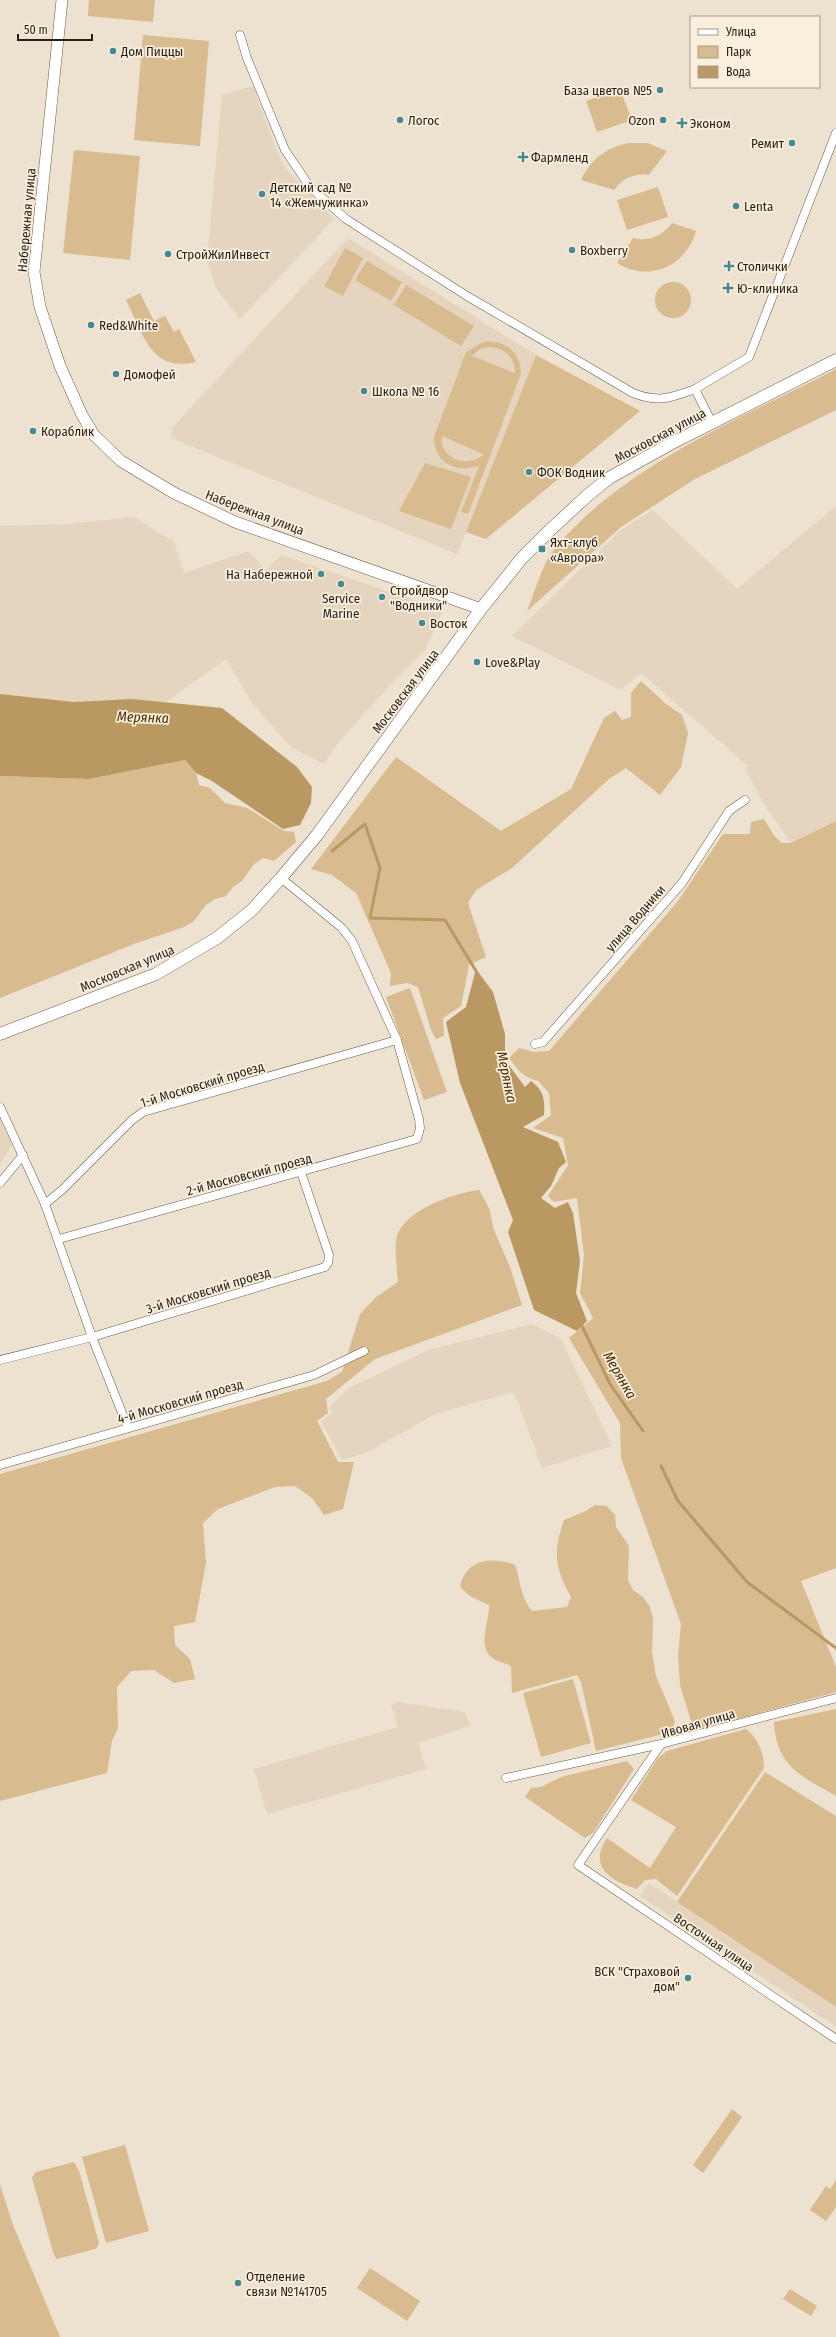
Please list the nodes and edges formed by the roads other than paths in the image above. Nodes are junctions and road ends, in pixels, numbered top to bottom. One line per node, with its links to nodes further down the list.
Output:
1 (62, 0): 7 (street, Набережная улица)
2 (240, 35): 5 (street)
3 (836, 133): 5 (street)
4 (836, 360): 6 (main road, Московская улица)
5 (695, 389): 6 (street)
6 (712, 423): 7 (main road, Московская улица)
7 (481, 610): 9 (main road, Московская улица)
8 (745, 800): 12 (street, улица Водники)
9 (281, 878): 10 (main road, Московская улица); 11 (street)
10 (0, 1034)
11 (397, 1040): 15 (street, 2-й Московский проезд); 17 (street, 1-й Московский проезд)
12 (535, 1044)
13 (0, 1107): 14 (street)
14 (24, 1155): 16 (street); 17 (street)
15 (301, 1172): 18 (street, 2-й Московский проезд); 19 (street, 3-й Московский проезд)
16 (0, 1182)
17 (45, 1204): 18 (street)
18 (59, 1239): 19 (street)
19 (92, 1337): 21 (street, 3-й Московский проезд); 22 (street)
20 (364, 1351): 22 (street, 4-й Московский проезд)
21 (0, 1360)
22 (128, 1428): 23 (street, 4-й Московский проезд)
23 (0, 1465)
24 (836, 1698): 25 (street, Ивовая улица)
25 (661, 1744): 26 (street); 27 (street, Ивовая улица)
26 (506, 1778)
27 (578, 1864): 28 (street, Восточная улица)
28 (836, 2039)

